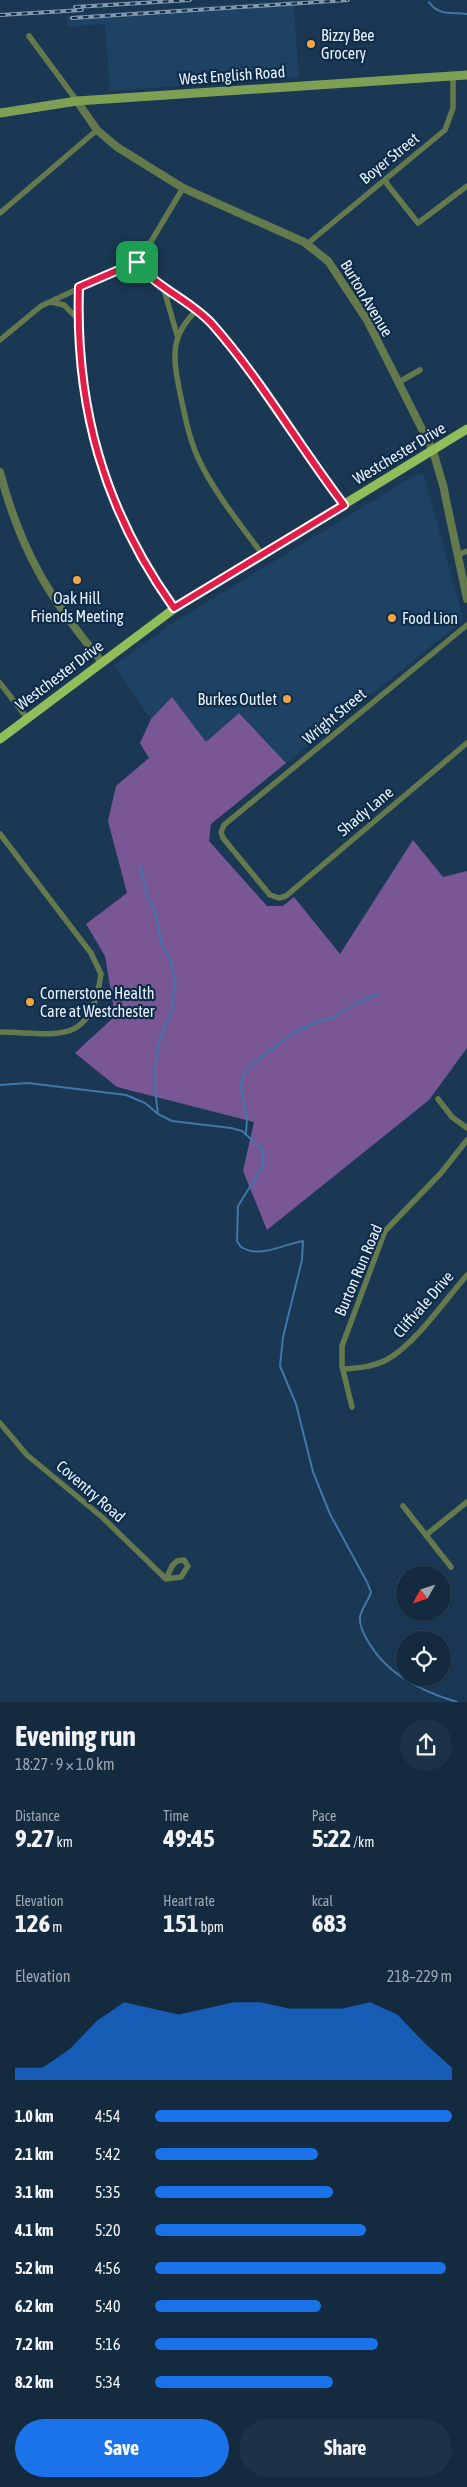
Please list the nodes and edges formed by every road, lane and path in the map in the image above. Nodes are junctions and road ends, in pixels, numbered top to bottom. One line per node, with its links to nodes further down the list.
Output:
1 (29, 36): 4 (street, Burton Avenue)
2 (467, 74): 3 (main road, West English Road)
3 (453, 75): 4 (main road, West English Road); 7 (street, Boyer Street)
4 (77, 102): 5 (main road, West English Road); 6 (street, Burton Avenue)
5 (0, 113)
6 (97, 130): 9 (street, Burton Avenue); 10 (street)
7 (386, 179): 8 (street); 11 (street, Boyer Street)
8 (467, 186)
9 (183, 188): 11 (street, Burton Avenue); 12 (street)
10 (0, 213)
11 (307, 244): 21 (street, Burton Avenue)
12 (137, 262): 13 (street); 14 (street)
13 (163, 286): 16 (street); 18 (street)
14 (79, 287): 15 (street); 17 (street)
15 (51, 302): 17 (street); 19 (street)
16 (198, 309): 18 (street); 25 (street)
17 (79, 320): 30 (street)
18 (177, 335): 27 (street)
19 (0, 340)
20 (420, 370): 21 (street)
21 (399, 382): 23 (street, Burton Avenue)
22 (467, 429): 23 (main road, Westchester Drive)
23 (433, 451): 25 (main road, Westchester Drive); 28 (street, Burton Avenue)
24 (0, 472): 32 (street)
25 (344, 505): 27 (main road, Westchester Drive)
26 (467, 551): 28 (street)
27 (262, 554): 30 (main road, Westchester Drive)
28 (457, 554): 29 (street, Burton Avenue)
29 (467, 598)
30 (174, 608): 32 (main road, Westchester Drive)
31 (467, 624): 38 (street, Wright Street)
32 (102, 662): 34 (main road, Westchester Drive)
33 (0, 683): 34 (street)
34 (27, 718): 35 (main road, Westchester Drive)
35 (0, 738)
36 (467, 743): 38 (street, Shady Lane)
37 (0, 834): 39 (street)
38 (279, 898)
39 (0, 1032)
40 (438, 1099): 41 (street)
41 (467, 1128)
42 (467, 1140): 44 (street, Burton Run Road)
43 (467, 1275): 44 (street, Cliffvale Drive)
44 (343, 1369): 45 (street, Burton Run Road)
45 (352, 1407)
46 (0, 1423): 51 (street, Coventry Road)
47 (467, 1502): 49 (street)
48 (403, 1506): 49 (street)
49 (426, 1535): 50 (street)
50 (450, 1566)
51 (166, 1580)

